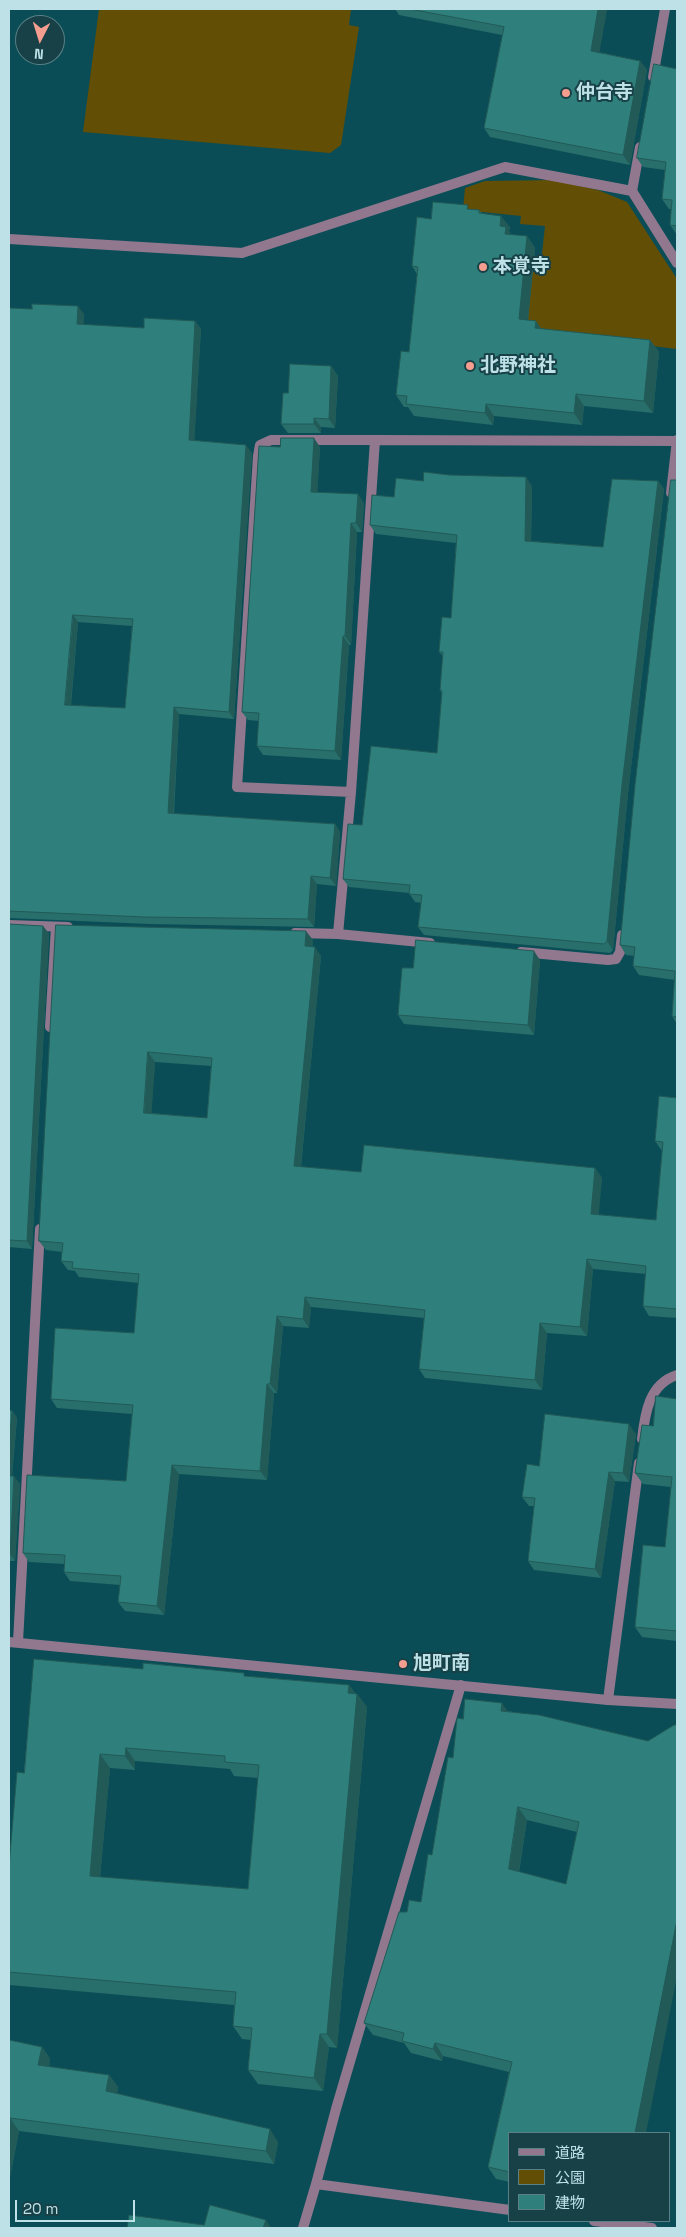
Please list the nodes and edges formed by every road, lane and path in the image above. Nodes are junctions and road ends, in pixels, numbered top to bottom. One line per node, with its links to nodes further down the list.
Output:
1 (665, 9): 2 (street)
2 (651, 85)
3 (643, 133): 4 (street)
4 (632, 191): 5 (street); 6 (street)
5 (9, 240)
6 (677, 263)
7 (375, 440): 8 (street); 10 (street); 10 (street)
8 (677, 440): 9 (street)
9 (670, 499)
10 (351, 792): 16 (street)
11 (623, 923): 18 (street)
12 (9, 925): 13 (street)
13 (56, 927): 14 (street); 19 (street)
14 (77, 928)
15 (288, 933): 16 (street)
16 (338, 934): 17 (street)
17 (444, 944)
18 (512, 951)
19 (50, 1034)
20 (40, 1219): 22 (street)
21 (677, 1375): 24 (street)
22 (14, 1642): 23 (street)
23 (461, 1684): 24 (street); 26 (street)
24 (608, 1700): 25 (street)
25 (677, 1704)
26 (316, 2184): 27 (street); 29 (street)
27 (508, 2210)
28 (602, 2222): 30 (street)
29 (303, 2228)
30 (652, 2228)

